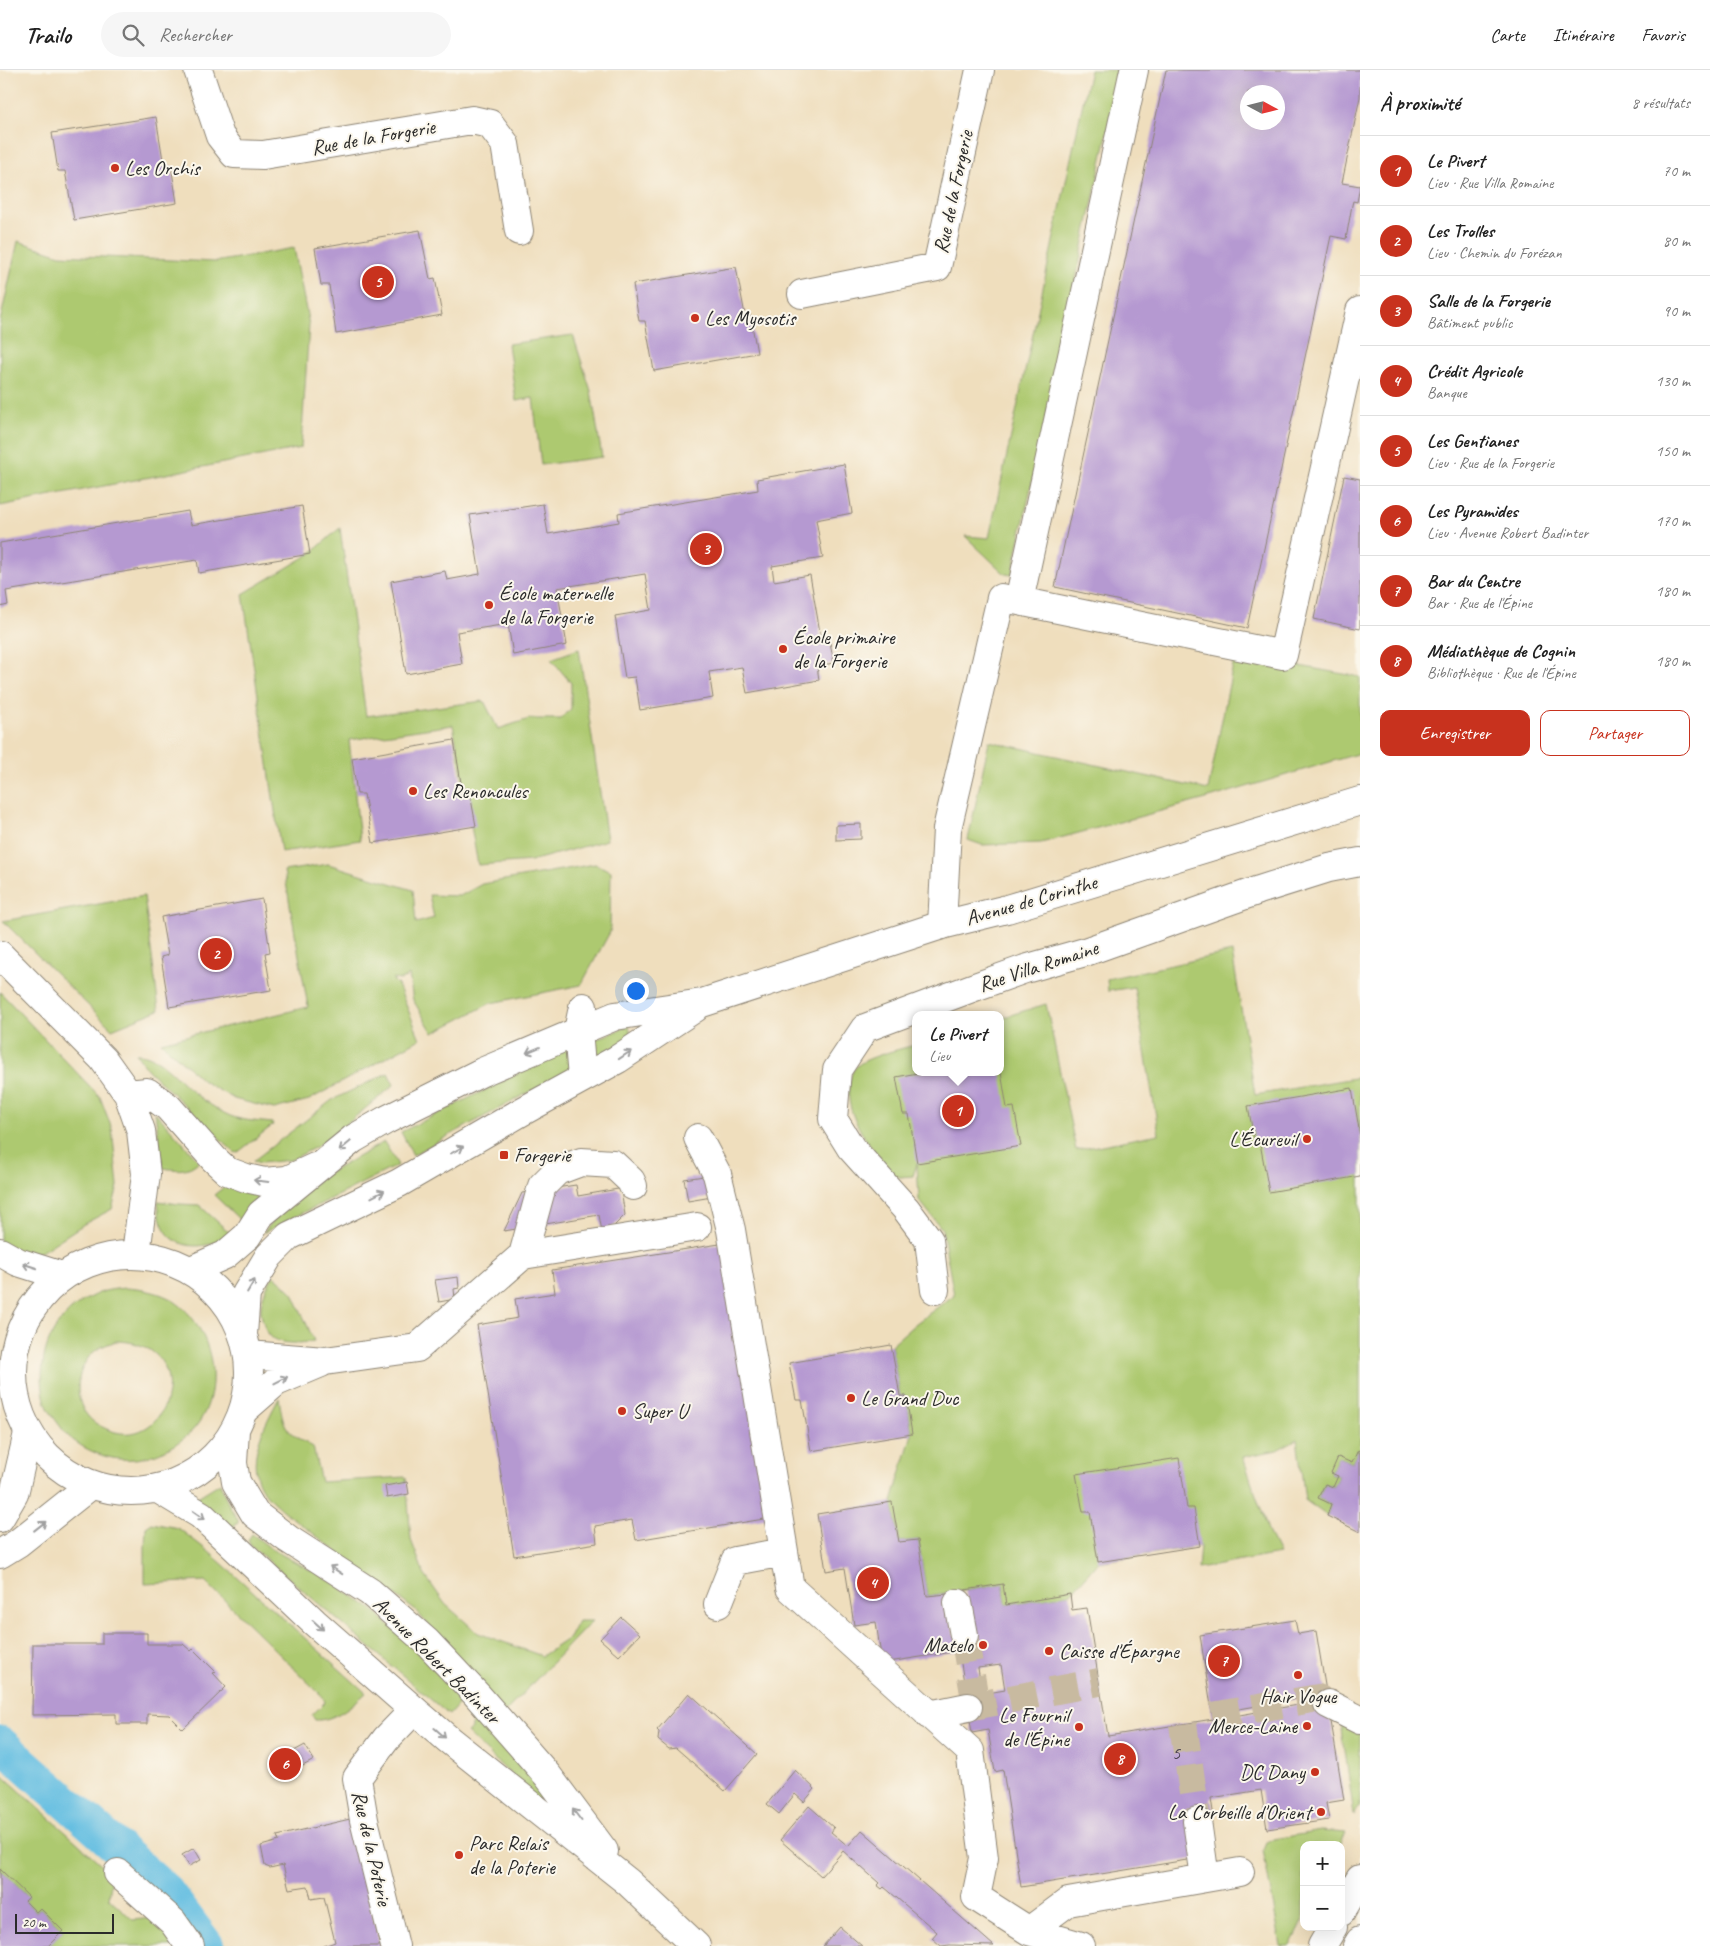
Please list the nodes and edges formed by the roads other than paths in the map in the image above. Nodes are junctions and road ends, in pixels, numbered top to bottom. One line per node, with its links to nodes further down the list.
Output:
1 (198, 70): 4 (main road, Rue de la Forgerie)
2 (980, 70): 5 (main road, Rue de la Forgerie)
3 (1134, 70): 7 (main road)
4 (519, 231)
5 (802, 294)
6 (1360, 311): 7 (main road)
7 (1019, 602): 10 (main road)
8 (1360, 801): 10 (main road, Avenue de Corinthe)
9 (1360, 862): 25 (main road, Rue Villa Romaine)
10 (942, 925): 12 (main road, Avenue de Corinthe)
11 (0, 955): 15 (main road)
12 (702, 1003): 13 (main road); 14 (main road, Avenue Robert Badinter, one-way to 12)
13 (580, 1019): 14 (main road); 17 (main road, one-way to 17)
14 (582, 1078): 27 (main road, Avenue Robert Badinter, one-way to 14)
15 (128, 1094): 17 (main road, one-way to 15); 21 (main road)
16 (698, 1138): 35 (main road)
17 (324, 1164): 23 (main road)
18 (633, 1186): 22 (main road)
19 (697, 1227): 22 (main road)
20 (0, 1252): 24 (main road, one-way to 20)
21 (136, 1254): 23 (main road); 24 (main road)
22 (523, 1255): 29 (main road)
23 (191, 1270): 27 (main road)
24 (62, 1276): 28 (main road)
25 (935, 1290)
26 (0, 1320): 28 (main road)
27 (246, 1344): 29 (main road); 30 (main road, Avenue Robert Badinter)
28 (15, 1346): 31 (main road)
29 (325, 1361): 30 (main road, one-way to 29)
30 (239, 1420): 33 (main road); 50 (main road, Avenue Robert Badinter, one-way to 30)
31 (28, 1433): 32 (main road); 34 (main road)
32 (91, 1486): 33 (main road); 36 (main road, one-way to 32)
33 (158, 1489): 42 (main road, Avenue Robert Badinter, one-way to 42)
34 (0, 1518)
35 (784, 1552): 38 (main road); 43 (main road)
36 (0, 1554)
37 (958, 1603): 39 (main road)
38 (718, 1604)
39 (964, 1635)
40 (1328, 1704): 44 (main road)
41 (968, 1707): 43 (main road)
42 (414, 1710): 50 (main road, Avenue Robert Badinter, one-way to 50); 57 (main road, Rue de la Poterie)
43 (929, 1715): 52 (main road)
44 (1360, 1720)
45 (1197, 1821): 48 (main road)
46 (1240, 1872): 48 (main road)
47 (118, 1873): 56 (main road)
48 (1205, 1878): 52 (main road)
49 (1360, 1878): 51 (main road)
50 (628, 1882): 55 (main road, Avenue Robert Badinter)
51 (1345, 1905)
52 (1029, 1931): 58 (main road)
53 (1330, 1931): 59 (main road)
54 (1360, 1941): 60 (main road)
55 (691, 1944)
56 (190, 1946)
57 (395, 1946)
58 (1080, 1946)
59 (1322, 1946)
60 (1357, 1946)

